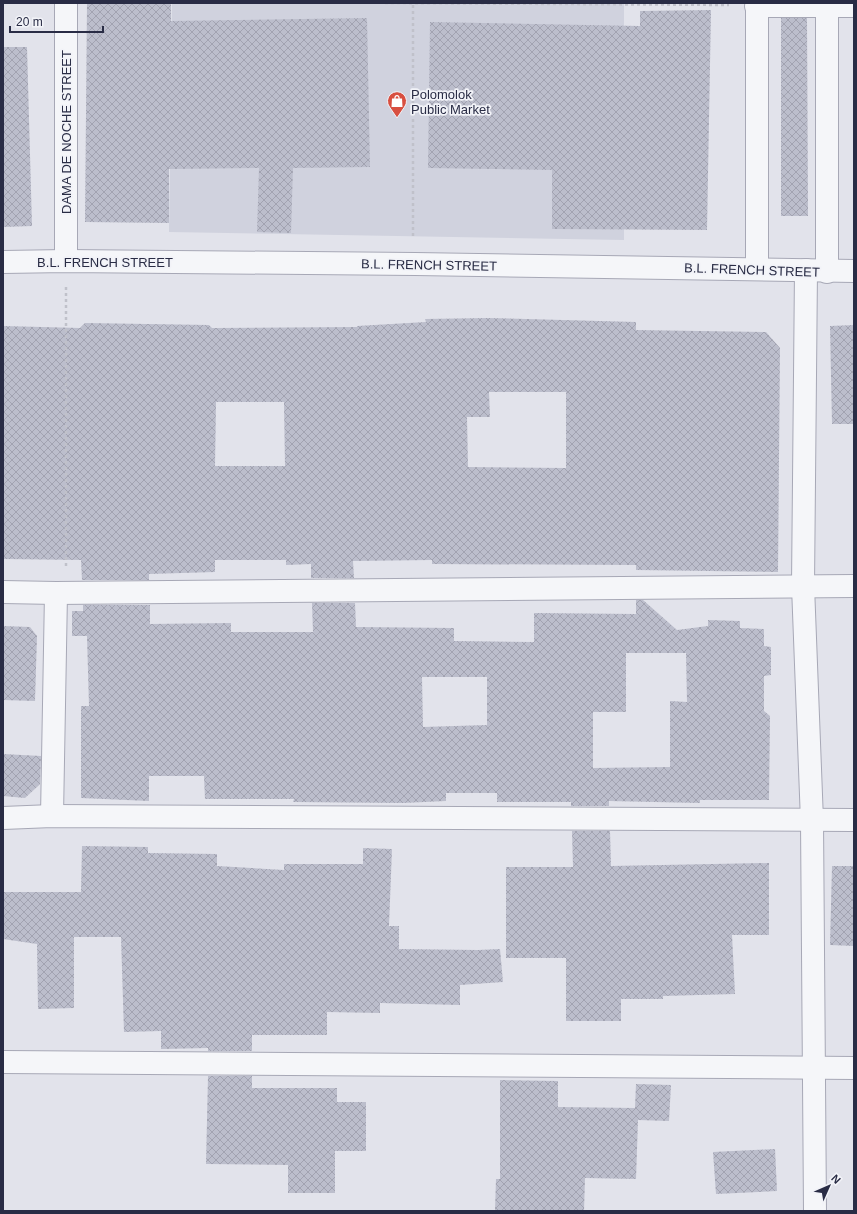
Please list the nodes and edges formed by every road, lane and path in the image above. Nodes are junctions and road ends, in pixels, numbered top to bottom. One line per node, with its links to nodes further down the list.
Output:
1 (66, 3): 8 (street, DAMA DE NOCHE STREET)
2 (385, 3): 3 (path)
3 (413, 3): 4 (path); 7 (path)
4 (756, 4): 5 (street); 10 (street)
5 (827, 4): 6 (street); 11 (street)
6 (854, 6)
7 (413, 243)
8 (66, 261): 9 (street, B.L. FRENCH STREET); 10 (street, B.L. FRENCH STREET); 16 (path)
9 (3, 262)
10 (757, 269): 11 (street, B.L. FRENCH STREET)
11 (816, 271): 12 (street, B.L. FRENCH STREET); 13 (street)
12 (854, 271)
13 (803, 586): 14 (street); 16 (street); 20 (street)
14 (854, 586)
15 (3, 592): 16 (street)
16 (61, 592): 17 (street)
17 (52, 816): 18 (street); 20 (street)
18 (3, 818)
19 (854, 820): 20 (street)
20 (812, 821): 22 (street)
21 (3, 1062): 22 (street)
22 (813, 1068): 23 (street); 24 (street)
23 (854, 1068)
24 (815, 1211)

